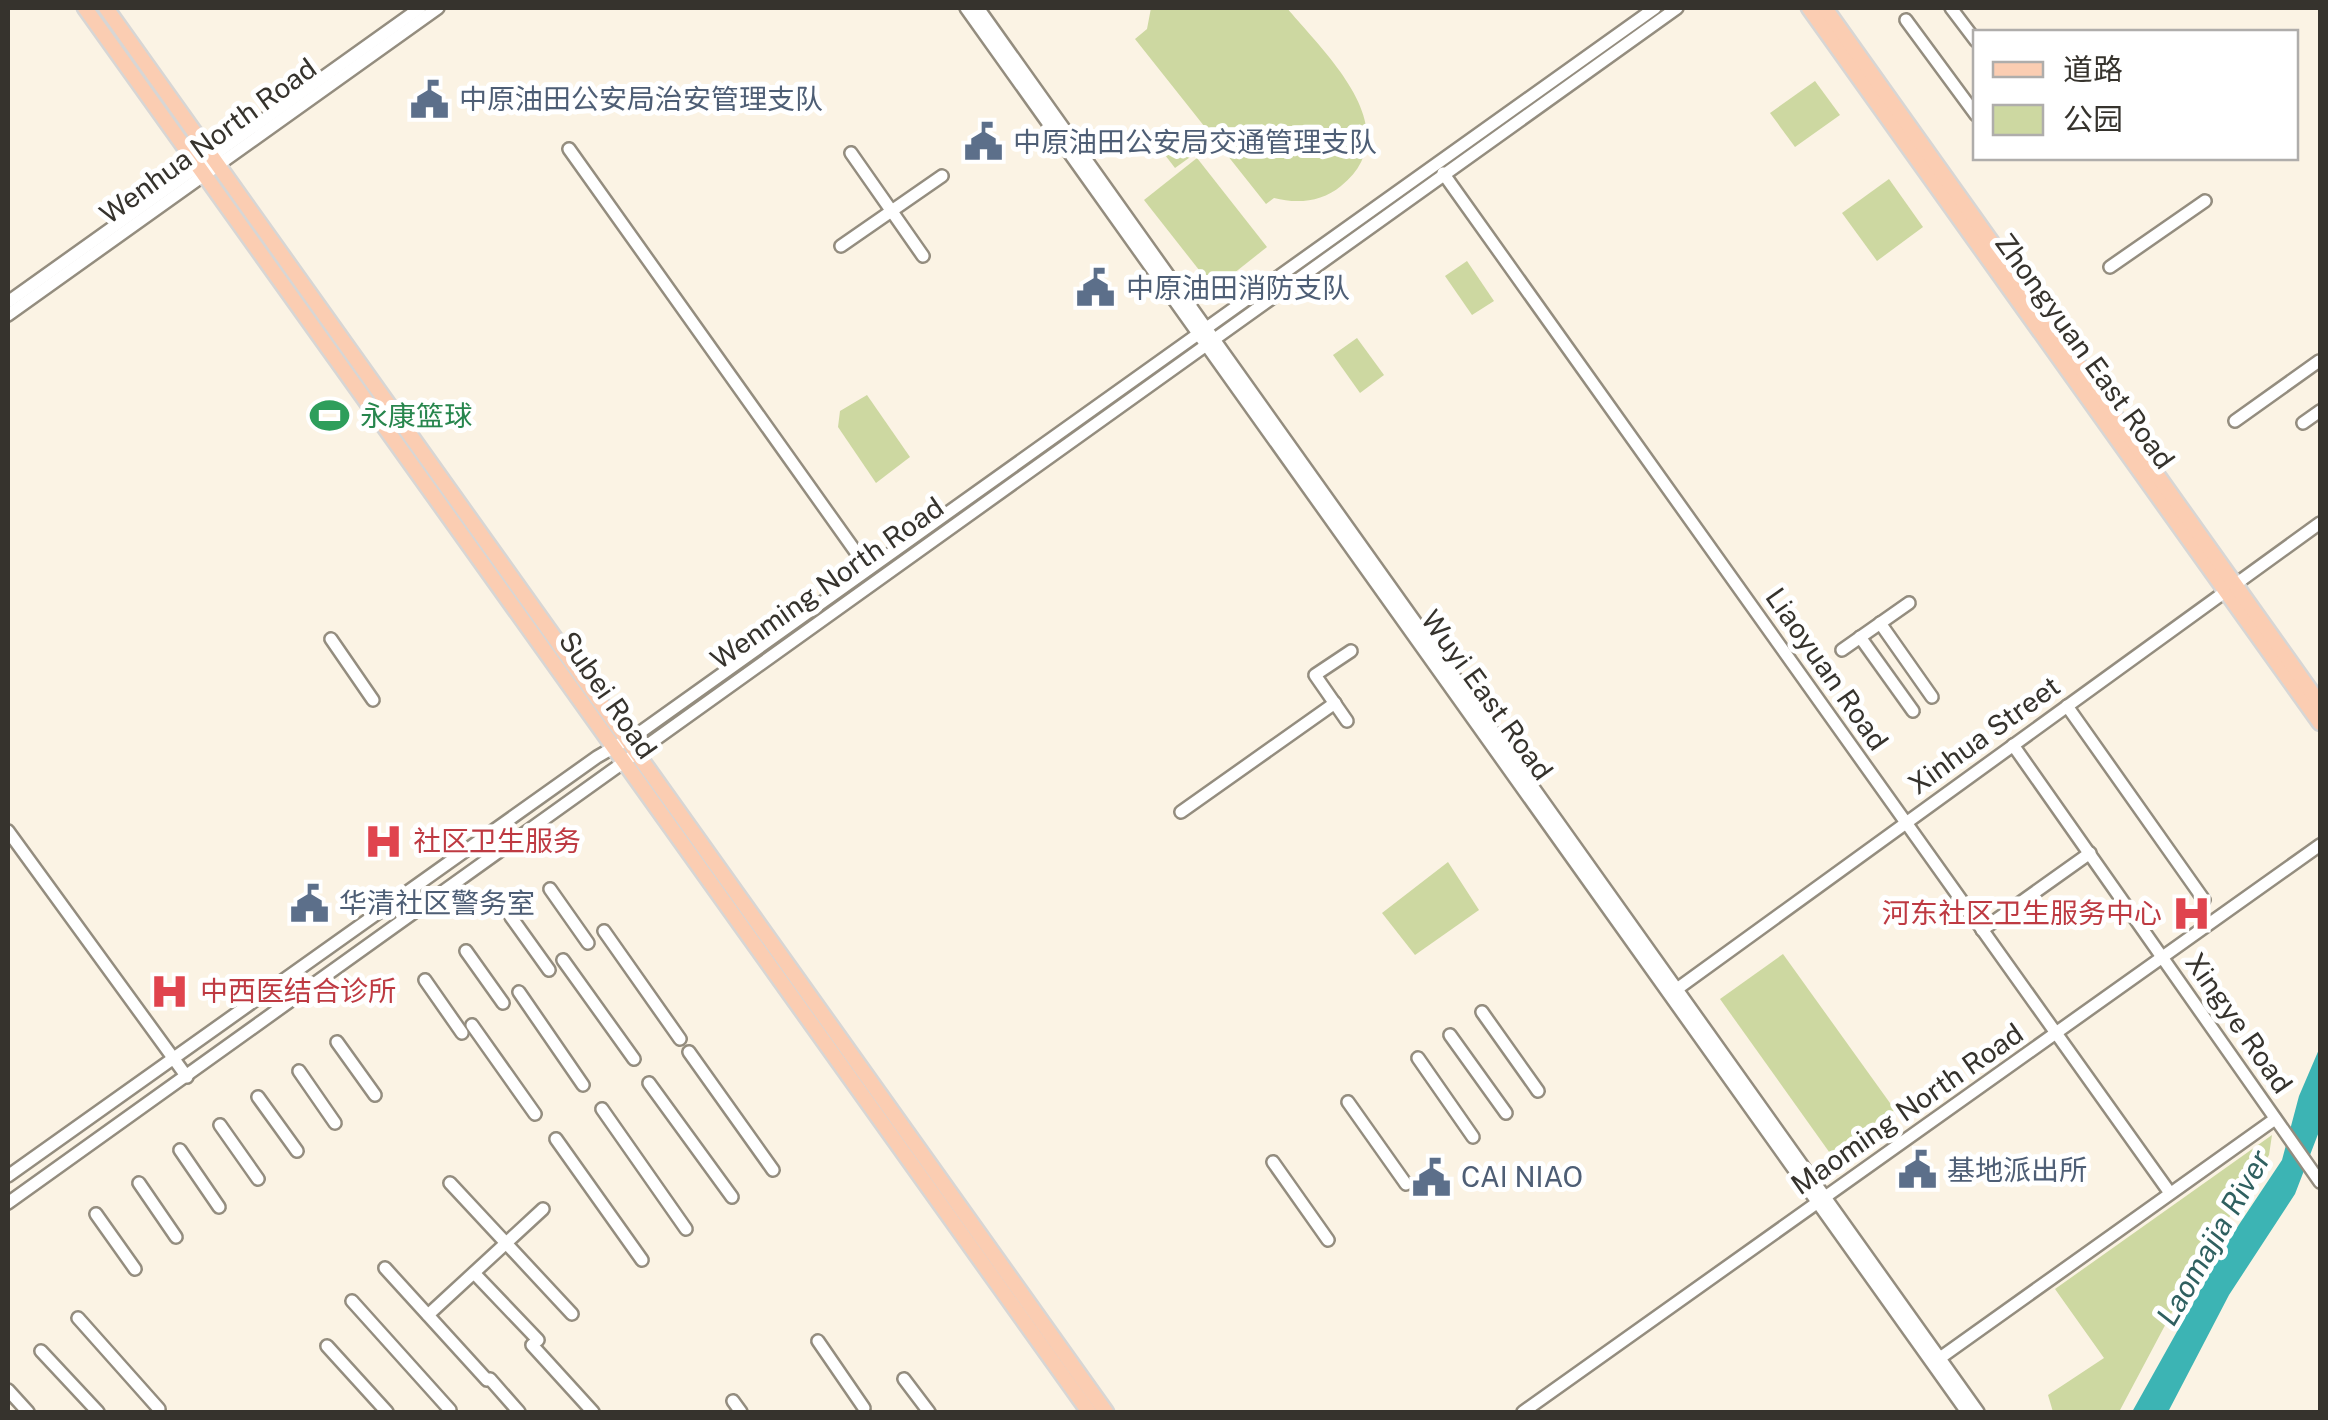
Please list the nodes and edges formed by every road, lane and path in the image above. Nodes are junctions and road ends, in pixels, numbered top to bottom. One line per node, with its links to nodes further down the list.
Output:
1 (85, 8): 18 (main road, Subei Road)
2 (106, 8): 17 (main road, Subei Road)
3 (420, 8): 17 (street, Wenhua North Road)
4 (438, 8): 17 (street, Wenhua North Road)
5 (966, 8): 28 (street, Wuyi East Road)
6 (978, 8): 28 (street, Wuyi East Road)
7 (1656, 8): 28 (street, Wenming North Road)
8 (1678, 8): 19 (street, Wenming North Road)
9 (1809, 8): 35 (main road, Zhongyuan East Road)
10 (1825, 8): 35 (main road, Zhongyuan East Road)
11 (1951, 8): 13 (street)
12 (1906, 20): 14 (street)
13 (1973, 37)
14 (1973, 111)
15 (568, 149): 34 (street)
16 (852, 153): 22 (street)
17 (215, 160): 18 (street, Wenhua North Road); 51 (main road, Subei Road)
18 (201, 170): 26 (street, Wenhua North Road); 27 (street, Wenhua North Road); 51 (main road, Subei Road)
19 (1443, 173): 28 (street, Wenming North Road); 53 (street, Liaoyuan Road)
20 (942, 176): 22 (street)
21 (2204, 201): 25 (street)
22 (892, 210): 23 (street); 24 (street)
23 (841, 246)
24 (923, 256)
25 (2110, 267)
26 (8, 302)
27 (8, 315)
28 (1204, 335): 34 (street, Wenming North Road); 51 (street, Wenming North Road); 68 (street, Wuyi East Road); 108 (street, Wuyi East Road)
29 (2319, 361): 31 (street)
30 (2320, 410): 32 (street)
31 (2234, 421)
32 (2303, 423)
33 (2320, 523): 35 (street, Xinhua Street)
34 (868, 569): 51 (street, Wenming North Road)
35 (2230, 587): 45 (main road, Zhongyuan East Road); 46 (street, Xinhua Street); 49 (main road, Zhongyuan East Road)
36 (1909, 603): 37 (street)
37 (1880, 623): 38 (street); 42 (street)
38 (1860, 637): 41 (street); 47 (street)
39 (332, 639): 43 (street)
40 (1351, 650): 44 (street)
41 (1842, 650)
42 (1932, 697)
43 (373, 700)
44 (1335, 704): 48 (street); 52 (street)
45 (2320, 704)
46 (2067, 706): 50 (street, Xinhua Street); 58 (street)
47 (1913, 711)
48 (1348, 721)
49 (2320, 724)
50 (2013, 744): 53 (street, Xinhua Street); 56 (street, Xingye Road)
51 (626, 751): 78 (street, Wenming North Road); 81 (street, Wenming North Road); 142 (main road, Subei Road); 143 (main road, Subei Road)
52 (1181, 812)
53 (1906, 822): 60 (street, Liaoyuan Road); 68 (street, Xinhua Street)
54 (8, 831): 78 (street)
55 (2320, 845): 64 (street, Maoming North Road)
56 (2090, 854): 60 (street); 64 (street, Xingye Road)
57 (550, 889): 62 (street)
58 (2204, 900)
59 (510, 917): 66 (street)
60 (1982, 930): 72 (street, Liaoyuan Road)
61 (604, 931): 74 (street)
62 (588, 943)
63 (466, 951): 70 (street)
64 (2162, 957): 72 (street, Maoming North Road); 91 (street, Xingye Road)
65 (564, 960): 79 (street)
66 (549, 970)
67 (425, 980): 90 (street)
68 (1677, 989): 108 (street, Wuyi East Road)
69 (519, 992): 83 (street)
70 (503, 1003)
71 (1482, 1012): 84 (street)
72 (2056, 1034): 106 (street, Liaoyuan Road); 108 (street, Maoming North Road)
73 (1450, 1035): 89 (street)
74 (680, 1039)
75 (337, 1042): 85 (street)
76 (689, 1052): 99 (street)
77 (1418, 1058): 94 (street)
78 (174, 1059): 81 (street); 100 (street, Wenming North Road)
79 (634, 1059)
80 (298, 1070): 92 (street)
81 (187, 1077): 109 (street, Wenming North Road)
82 (649, 1083): 107 (street)
83 (582, 1085)
84 (1538, 1091)
85 (375, 1095)
86 (258, 1097): 97 (street)
87 (1348, 1102): 105 (street)
88 (602, 1109): 113 (street)
89 (1506, 1113)
90 (535, 1114)
91 (2275, 1119): 102 (street, Xingye Road); 106 (street)
92 (336, 1123)
93 (220, 1125): 101 (street)
94 (1473, 1136)
95 (556, 1139): 117 (street)
96 (180, 1150): 110 (street)
97 (297, 1151)
98 (1273, 1162): 115 (street)
99 (773, 1170)
100 (8, 1176)
101 (258, 1179)
102 (2319, 1180)
103 (138, 1183): 114 (street)
104 (450, 1183): 116 (street)
105 (1406, 1184)
106 (2170, 1193): 128 (street)
107 (732, 1197)
108 (1822, 1200): 128 (street, Wuyi East Road); 144 (street, Maoming North Road); 145 (street, Wuyi East Road)
109 (8, 1203)
110 (219, 1206)
111 (543, 1208): 116 (street)
112 (96, 1214): 119 (street)
113 (686, 1228)
114 (176, 1237)
115 (1328, 1240)
116 (506, 1243): 120 (street); 122 (street)
117 (642, 1260)
118 (385, 1268): 123 (street)
119 (135, 1269)
120 (474, 1273): 123 (street); 139 (street)
121 (352, 1300): 134 (street)
122 (572, 1314)
123 (428, 1315): 138 (street)
124 (78, 1318): 132 (street)
125 (818, 1341): 133 (street)
126 (327, 1346): 137 (street)
127 (41, 1350): 136 (street)
128 (1940, 1358): 146 (street, Wuyi East Road)
129 (904, 1378): 141 (street)
130 (8, 1390): 135 (street)
131 (733, 1401): 140 (street)
132 (159, 1408)
133 (864, 1408)
134 (450, 1410)
135 (28, 1412)
136 (98, 1412)
137 (387, 1412)
138 (520, 1412)
139 (594, 1412)
140 (740, 1412)
141 (928, 1412)
142 (1089, 1412)
143 (1106, 1412)
144 (1523, 1412)
145 (1967, 1412)
146 (1978, 1412)

